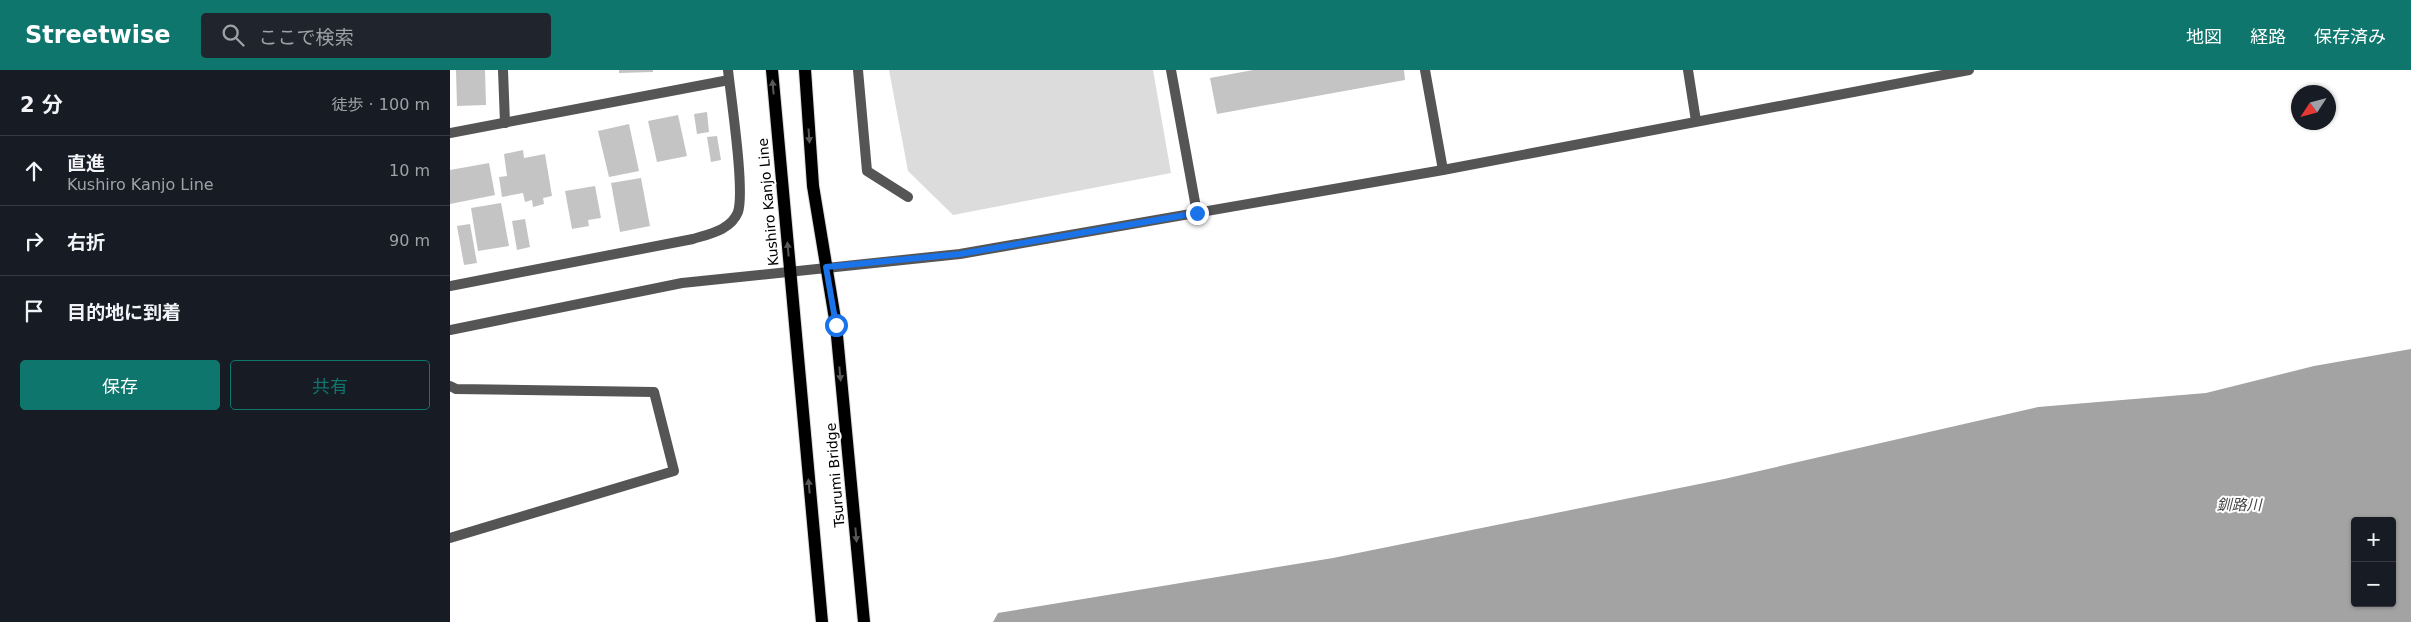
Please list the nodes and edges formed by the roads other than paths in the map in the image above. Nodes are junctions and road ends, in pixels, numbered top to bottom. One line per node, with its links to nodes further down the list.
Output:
1 (503, 70): 11 (street)
2 (772, 70): 17 (main road, Kushiro Kanjo Line, one-way to 2)
3 (805, 70): 16 (main road, one-way to 16)
4 (858, 70): 14 (street)
5 (1171, 70): 15 (street)
6 (1425, 70): 13 (street)
7 (1688, 70): 10 (street)
8 (1969, 70): 10 (street)
9 (728, 75): 11 (street); 18 (street)
10 (1696, 121): 13 (street)
11 (505, 123): 12 (street)
12 (450, 133)
13 (1444, 170): 15 (street)
14 (908, 196)
15 (1197, 213): 16 (street)
16 (826, 267): 17 (street); 24 (main road, Tsurumi Bridge, one-way to 24)
17 (790, 271): 19 (street); 20 (main road, Kushiro Kanjo Line)
18 (450, 286)
19 (450, 330)
20 (794, 332): 23 (main road, Tsurumi Bridge, one-way to 20)
21 (450, 386): 22 (street)
22 (450, 538)
23 (822, 622)
24 (864, 622)

